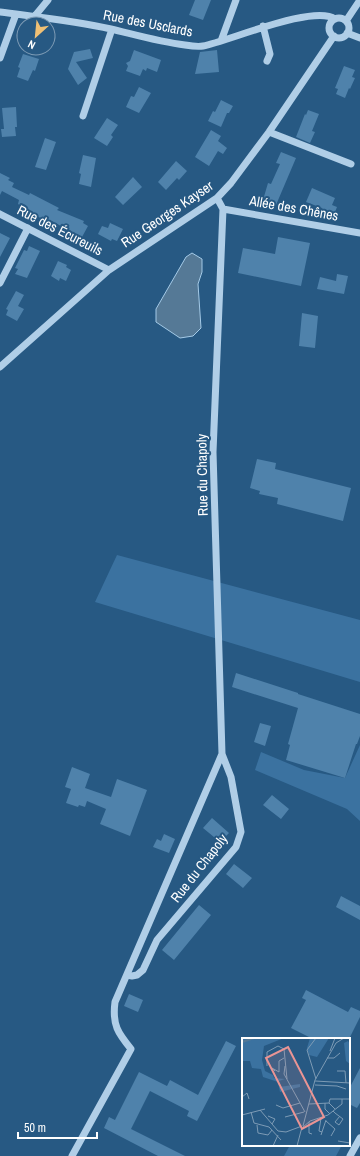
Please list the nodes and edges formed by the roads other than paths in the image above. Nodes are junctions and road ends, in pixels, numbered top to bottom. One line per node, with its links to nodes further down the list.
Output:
1 (48, 0): 7 (street)
2 (236, 0): 16 (street)
3 (360, 0): 10 (street)
4 (0, 12): 5 (street, Rue des Usclards)
5 (16, 14): 6 (street, Rue des Usclards); 17 (street)
6 (28, 16)
7 (35, 16)
8 (335, 19): 10 (street); 11 (street, Rue des Usclards); 14 (street)
9 (56, 20): 12 (street, Rue des Usclards)
10 (346, 21): 13 (street)
11 (263, 26): 16 (street, Rue des Usclards); 18 (street)
12 (112, 29): 16 (street, Rue des Usclards); 19 (street)
13 (347, 33): 14 (street); 15 (street)
14 (334, 36): 20 (street, Rue Georges Kayser)
15 (360, 38)
16 (221, 41)
17 (0, 58)
18 (267, 61)
19 (83, 116)
20 (269, 132): 21 (street); 22 (street, Rue Georges Kayser)
21 (350, 164)
22 (217, 198): 23 (street); 27 (street, Rue Georges Kayser)
23 (223, 209): 26 (street, Allée des Chênes); 30 (street, Rue du Chapoly)
24 (0, 214): 25 (street, Rue des Écureuils)
25 (28, 228): 27 (street, Rue des Écureuils); 28 (street)
26 (360, 233)
27 (109, 270): 29 (street, Rue Georges Kayser)
28 (0, 283)
29 (0, 368)
30 (222, 754): 31 (street, Rue du Chapoly); 31 (street, Rue du Chapoly)
31 (127, 975): 33 (street, Rue du Chapoly)
32 (360, 1138): 34 (street)
33 (72, 1156)
34 (350, 1156)

